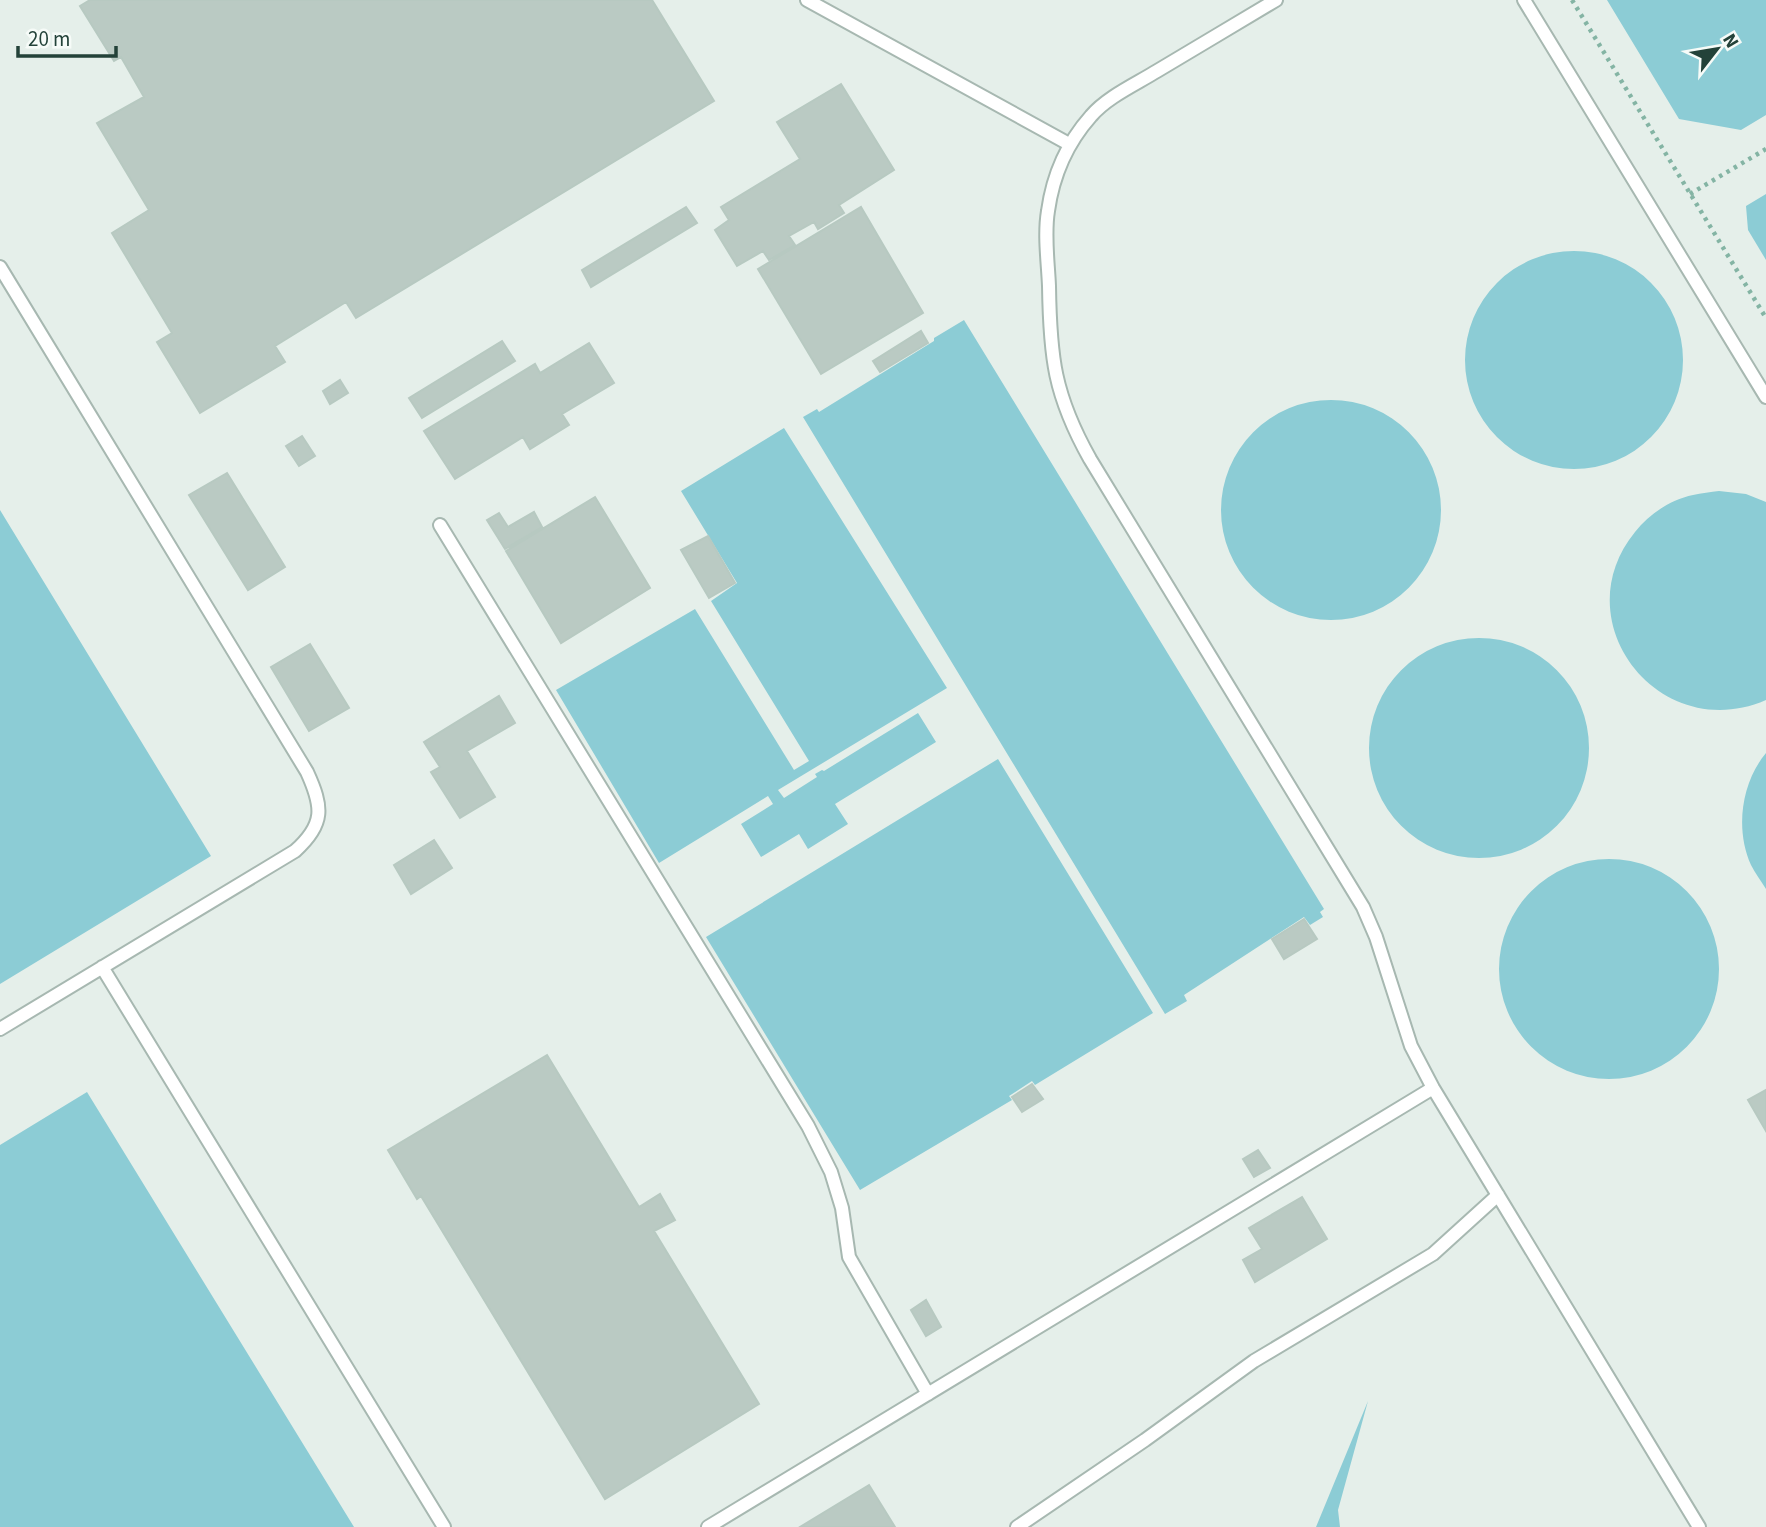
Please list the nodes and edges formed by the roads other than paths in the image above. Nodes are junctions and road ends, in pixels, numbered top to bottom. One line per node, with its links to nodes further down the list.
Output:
1 (807, 0): 4 (lane)
2 (1276, 0): 4 (lane)
3 (1524, 0): 6 (lane)
4 (1069, 144): 10 (lane)
5 (0, 267): 8 (lane)
6 (1766, 397)
7 (440, 525): 12 (lane)
8 (102, 967): 9 (lane); 13 (lane)
9 (0, 1029)
10 (1433, 1088): 11 (lane); 12 (lane)
11 (1498, 1195): 15 (lane); 16 (lane)
12 (928, 1394): 14 (lane)
13 (444, 1527)
14 (708, 1527)
15 (1017, 1527)
16 (1699, 1527)

